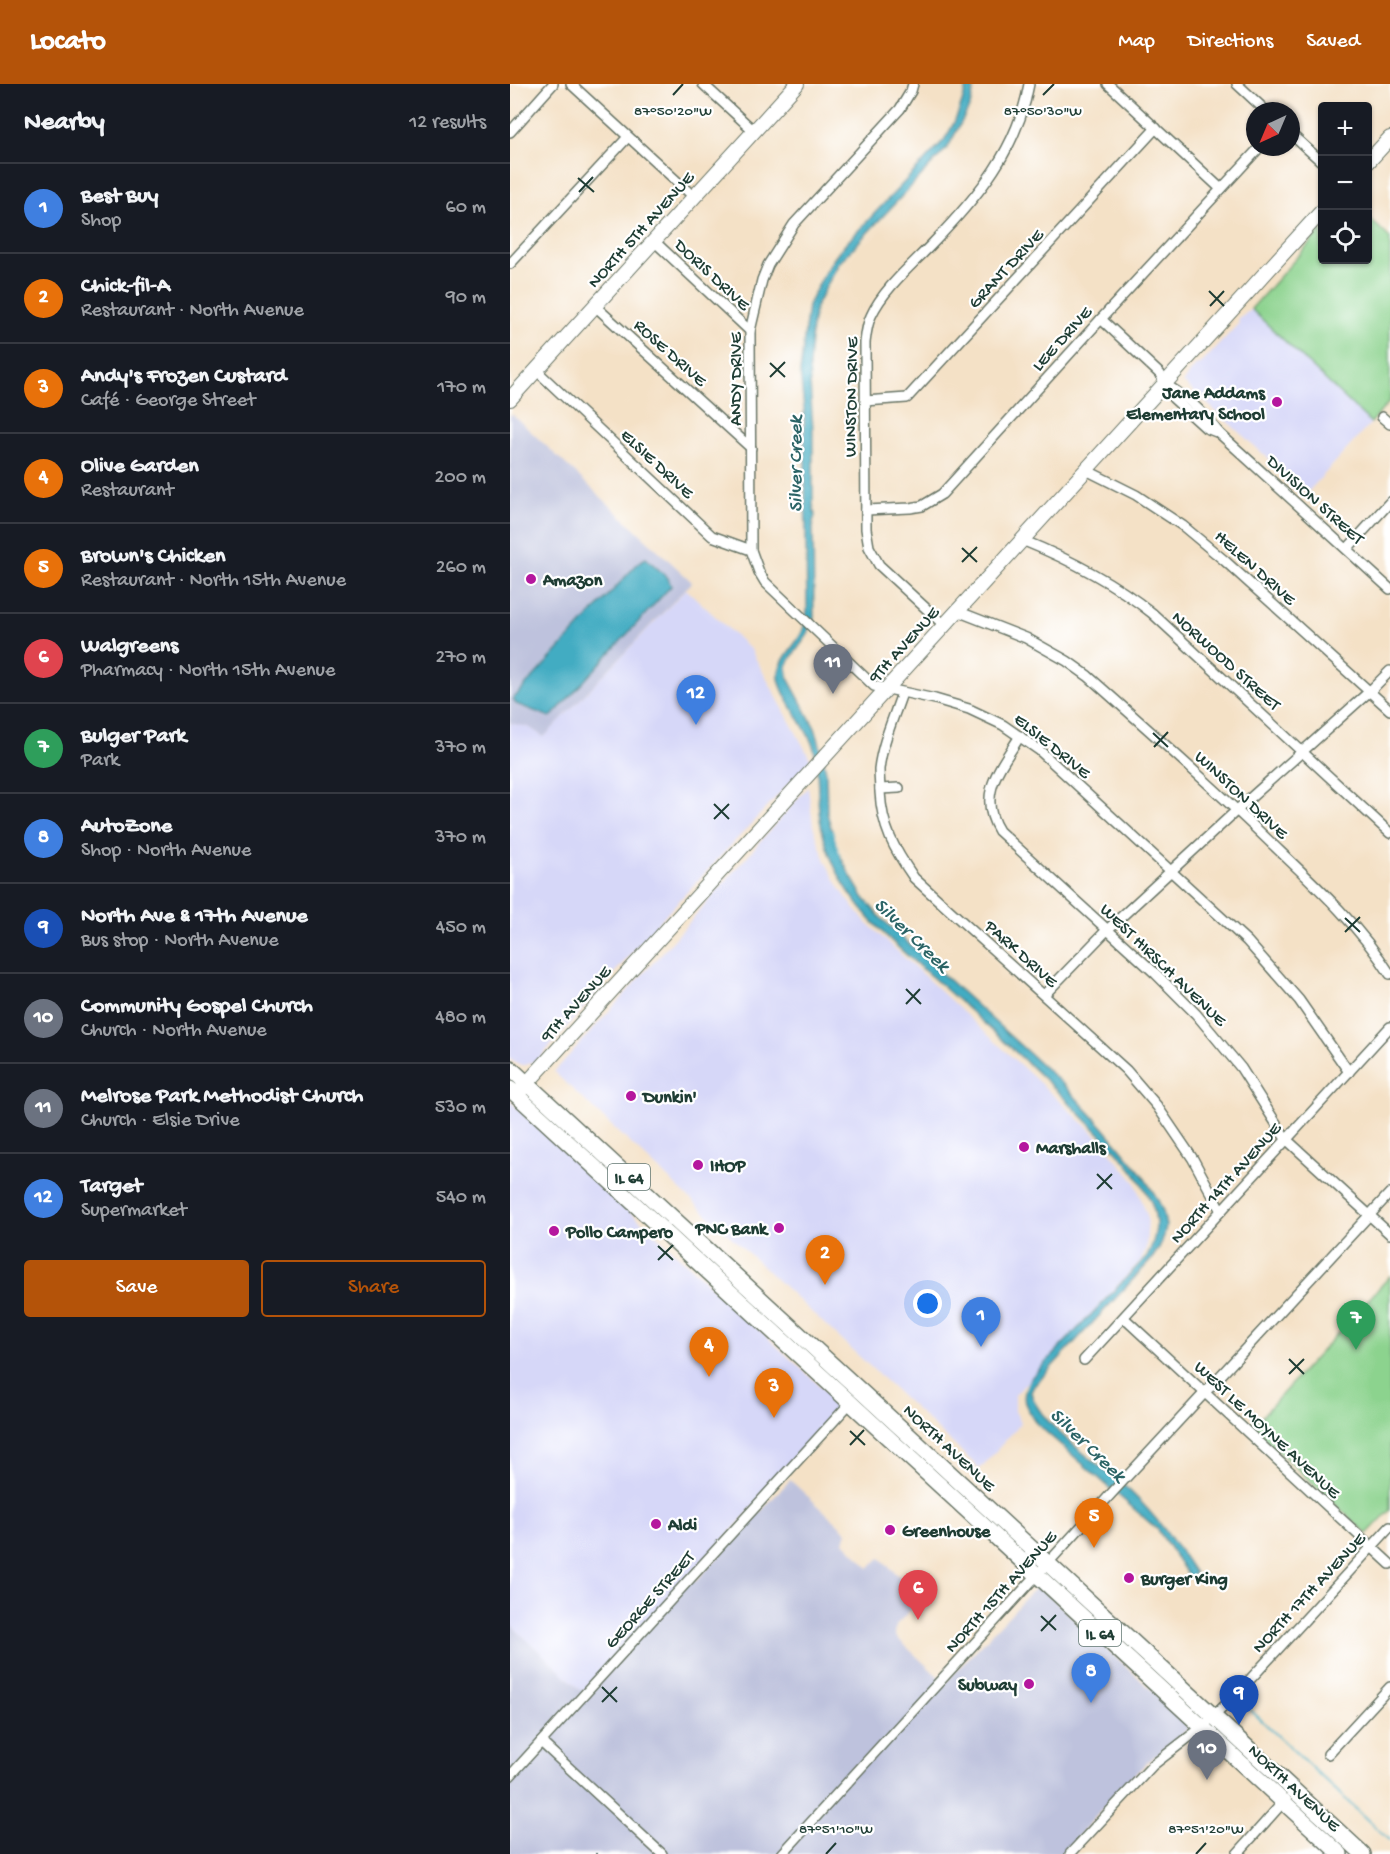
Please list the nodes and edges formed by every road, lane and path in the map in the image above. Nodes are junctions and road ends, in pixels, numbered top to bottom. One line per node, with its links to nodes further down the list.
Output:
1 (553, 84): 12 (street)
2 (571, 84): 13 (street)
3 (703, 84): 11 (street)
4 (797, 84): 11 (street, NORTH 5TH AVENUE)
5 (913, 84): 26 (street, ANDY DRIVE)
6 (1029, 84): 30 (street, WINSTON DRIVE)
7 (1108, 84): 10 (street)
8 (1237, 84): 9 (street)
9 (1256, 102)
10 (1155, 128): 19 (street); 30 (street, GRANT DRIVE)
11 (754, 131): 20 (street, NORTH 5TH AVENUE)
12 (510, 132)
13 (628, 136): 20 (street); 23 (street)
14 (1390, 138): 18 (street)
15 (1300, 142): 17 (street)
16 (1252, 156): 19 (street, LEE DRIVE)
17 (1318, 158)
18 (1372, 158)
19 (1221, 189): 25 (street, LEE DRIVE)
20 (694, 197): 22 (street, NORTH 5TH AVENUE)
21 (1318, 217): 28 (street, 9TH AVENUE)
22 (654, 241): 24 (street, NORTH 5TH AVENUE); 26 (street, DORIS DRIVE)
23 (510, 264)
24 (595, 306): 27 (street, NORTH 5TH AVENUE); 33 (street, ROSE DRIVE)
25 (1101, 319): 28 (street, DIVISION STREET); 36 (street, LEE DRIVE)
26 (750, 331): 33 (street, ANDY DRIVE)
27 (536, 370): 29 (street, NORTH 5TH AVENUE); 39 (street, ELSIE DRIVE)
28 (1169, 387): 34 (street, 9TH AVENUE); 38 (street, DIVISION STREET)
29 (510, 399)
30 (865, 401): 36 (street, WINSTON DRIVE)
31 (1382, 417): 32 (street)
32 (1390, 424)
33 (751, 448): 39 (street, ANDY DRIVE)
34 (1086, 470): 37 (street, 9TH AVENUE); 45 (street, HELEN DRIVE)
35 (1390, 502): 38 (street)
36 (866, 510): 42 (street, WINSTON DRIVE)
37 (1022, 540): 41 (street, 9TH AVENUE); 49 (street, NORWOOD STREET)
38 (1347, 549): 40 (street, DIVISION STREET)
39 (751, 550): 44 (street, ELSIE DRIVE)
40 (1390, 589)
41 (957, 611): 42 (street, 9TH AVENUE); 52 (street, WINSTON DRIVE)
42 (944, 625): 44 (street, 9TH AVENUE)
43 (1390, 671): 45 (street)
44 (886, 689): 46 (street, ELSIE DRIVE); 61 (street, 9TH AVENUE)
45 (1371, 692): 47 (street, HELEN DRIVE); 49 (street)
46 (902, 693): 48 (street, ELSIE DRIVE); 51 (street, PARK DRIVE)
47 (1390, 710)
48 (1020, 736): 54 (street, ELSIE DRIVE); 55 (street, WEST HIRSCH AVENUE)
49 (1304, 752): 52 (street); 53 (street, NORWOOD STREET)
50 (898, 788): 51 (street)
51 (880, 789): 57 (street, PARK DRIVE)
52 (1237, 810): 54 (street); 56 (street, WINSTON DRIVE)
53 (1390, 833)
54 (1172, 871): 55 (street); 60 (street, ELSIE DRIVE)
55 (1106, 931): 57 (street); 62 (street, WEST HIRSCH AVENUE)
56 (1390, 974)
57 (1044, 995): 64 (street, PARK DRIVE)
58 (1390, 1027): 60 (street, NORTH 14TH AVENUE)
59 (510, 1068): 61 (main road, NORTH AVENUE / IL 64)
60 (1349, 1072): 62 (street, NORTH 14TH AVENUE)
61 (516, 1092): 70 (main road, NORTH AVENUE / IL 64)
62 (1286, 1139): 64 (street, NORTH 14TH AVENUE); 65 (street, WEST HIRSCH AVENUE)
63 (1390, 1193): 65 (street, NORTH 15TH AVENUE)
64 (1221, 1211): 67 (street, NORTH 14TH AVENUE)
65 (1370, 1215): 66 (street, WEST HIRSCH AVENUE); 69 (street, NORTH 15TH AVENUE)
66 (1390, 1234)
67 (1124, 1318): 68 (street, NORTH 14TH AVENUE); 69 (street, WEST LE MOYNE AVENUE)
68 (1084, 1360)
69 (1204, 1393): 72 (street, WEST LE MOYNE AVENUE); 74 (street, NORTH 15TH AVENUE)
70 (856, 1397): 74 (main road, NORTH AVENUE / IL 64); 77 (street, GEORGE STREET)
71 (1390, 1527): 72 (street, NORTH 17TH AVENUE)
72 (1372, 1547): 73 (street, WEST LE MOYNE AVENUE); 76 (street, NORTH 17TH AVENUE)
73 (1390, 1564)
74 (1043, 1570): 76 (main road, NORTH AVENUE / IL 64); 82 (street, NORTH 15TH AVENUE)
75 (1390, 1687): 78 (street)
76 (1207, 1722): 80 (main road, NORTH AVENUE / IL 64); 83 (street, NORTH 17TH AVENUE)
77 (541, 1742): 79 (street, GEORGE STREET); 81 (street)
78 (1328, 1754)
79 (510, 1776)
80 (1289, 1796): 84 (street); 85 (main road, NORTH AVENUE / IL 64); 86 (main road, NORTH AVENUE / IL 64)
81 (662, 1854)
82 (782, 1854)
83 (1070, 1854)
84 (1237, 1854)
85 (1340, 1854)
86 (1364, 1854)

